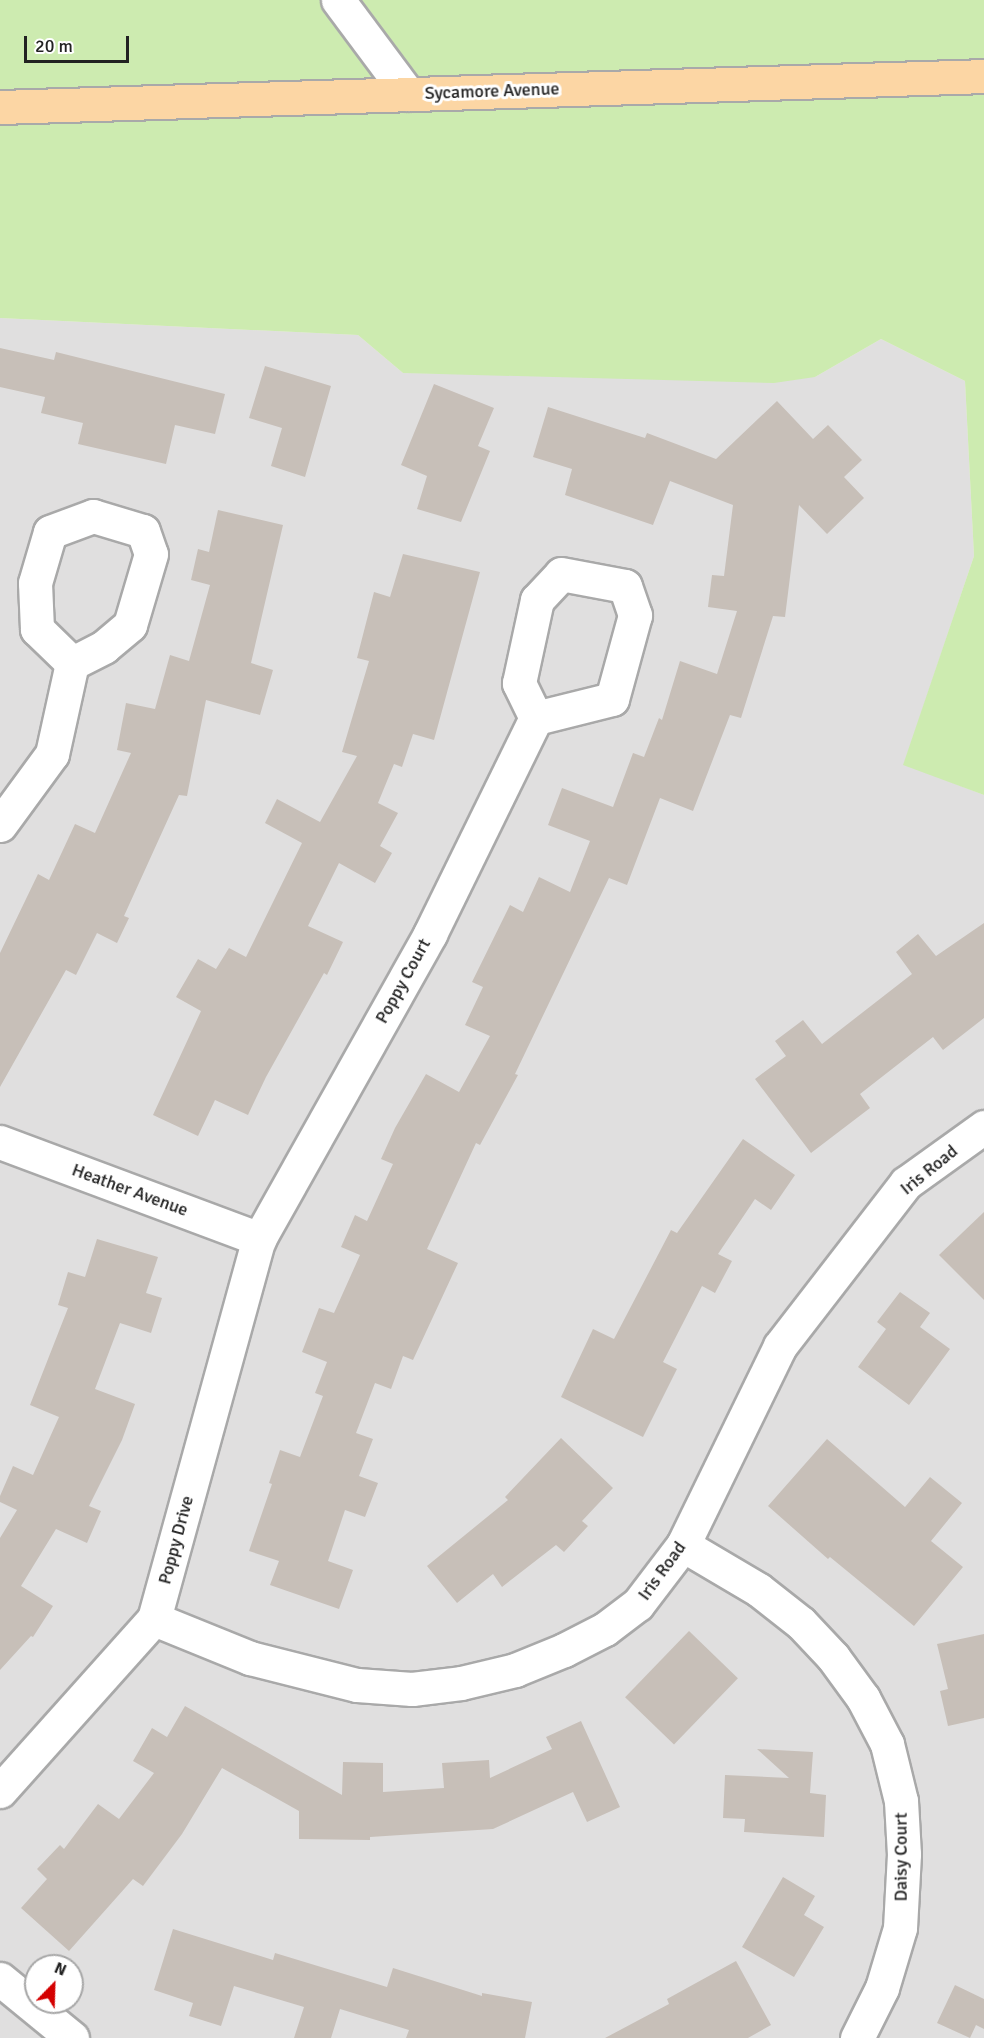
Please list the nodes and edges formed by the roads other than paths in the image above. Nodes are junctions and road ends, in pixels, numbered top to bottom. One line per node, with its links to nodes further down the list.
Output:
1 (338, 0): 3 (street)
2 (984, 76): 3 (main road, Sycamore Avenue)
3 (408, 94): 4 (main road, Sycamore Avenue)
4 (0, 107)
5 (72, 663): 5 (street); 7 (street)
6 (536, 718): 6 (street); 10 (street, Poppy Court)
7 (0, 825)
8 (984, 1128): 11 (street, Iris Road)
9 (0, 1142): 10 (street, Heather Avenue)
10 (259, 1239): 12 (street, Poppy Drive)
11 (683, 1545): 12 (street, Iris Road); 16 (street, Daisy Court)
12 (154, 1619): 13 (street, Poppy Drive)
13 (0, 1791)
14 (0, 1979): 15 (street)
15 (72, 2038)
16 (857, 2038)

